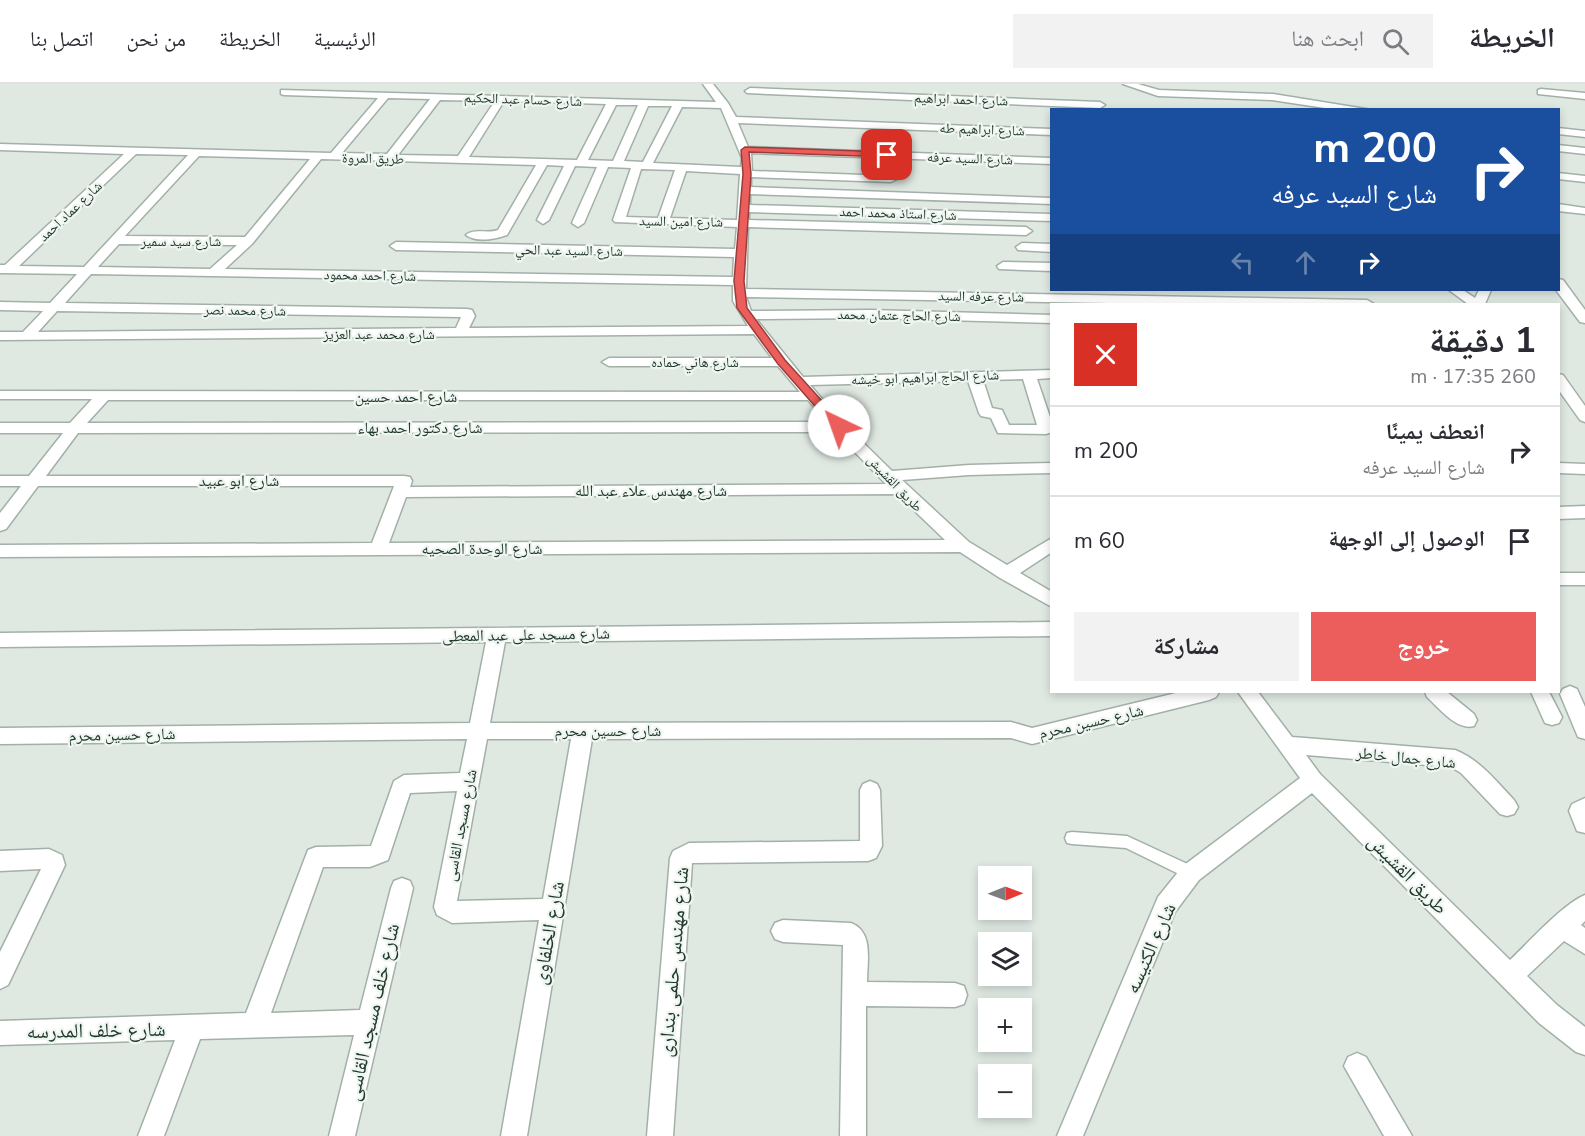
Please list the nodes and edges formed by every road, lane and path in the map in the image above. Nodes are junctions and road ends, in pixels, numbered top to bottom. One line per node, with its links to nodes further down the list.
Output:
1 (708, 84): 10 (street, طريق القشيش)
2 (772, 84): 10 (street)
3 (1128, 84): 11 (street)
4 (1260, 84): 11 (street)
5 (284, 92): 7 (street, شارع حسام عبد الحكيم)
6 (1541, 92): 8 (street)
7 (385, 95): 9 (street, شارع حسام عبد الحكيم); 30 (street)
8 (1585, 96)
9 (437, 97): 12 (street, شارع حسام عبد الحكيم); 31 (street)
10 (733, 97): 15 (street, شارع حسام عبد الحكيم); 16 (street, شارع احمد ابراهيم); 19 (street, طريق القشيش)
11 (1275, 98): 17 (street); 18 (street)
12 (501, 99): 13 (street, شارع حسام عبد الحكيم); 32 (street)
13 (612, 102): 14 (street, شارع حسام عبد الحكيم); 35 (street)
14 (644, 103): 15 (street, شارع حسام عبد الحكيم); 36 (street)
15 (678, 104): 37 (street)
16 (1100, 105)
17 (1284, 108)
18 (1352, 108)
19 (733, 120): 21 (street, شارع ابراهيم طه); 25 (street, طريق القشيش)
20 (1560, 131): 22 (street)
21 (1050, 132)
22 (1585, 134)
23 (0, 147): 27 (street, طريق المروة)
24 (1560, 148): 26 (street)
25 (745, 150): 33 (street, شارع السيد عرفه); 39 (street, طريق القشيش)
26 (1585, 151)
27 (132, 152): 28 (street, طريق المروة); 60 (street, شارع عماد احمد)
28 (195, 154): 29 (street, طريق المروة); 53 (street)
29 (318, 156): 30 (street, طريق المروة); 54 (street)
30 (333, 157): 31 (street, طريق المروة)
31 (390, 158): 32 (street, طريق المروة)
32 (461, 160): 34 (street, طريق المروة)
33 (1050, 161)
34 (543, 162): 35 (street, طريق المروة); 57 (street, شارع السيد عبد الحي)
35 (576, 163): 36 (street, طريق المروة); 49 (street)
36 (610, 164): 37 (street, طريق المروة); 51 (street)
37 (642, 165): 38 (street, طريق المروة); 50 (street, شارع امين السيد)
38 (682, 168): 39 (street, طريق المروة); 50 (street)
39 (747, 172): 41 (street, طريق المروة); 43 (street, طريق القشيش)
40 (1560, 176): 42 (street)
41 (891, 179)
42 (1585, 180)
43 (746, 190): 44 (street); 47 (street, طريق القشيش)
44 (1050, 201)
45 (1560, 207): 46 (street)
46 (1585, 211)
47 (745, 215): 48 (street, شارع استاذ محمد احمد); 50 (street, شارع امين السيد); 52 (street); 57 (street, طريق القشيش)
48 (1050, 218)
49 (543, 220)
50 (663, 221)
51 (578, 223)
52 (1026, 231)
53 (115, 240): 54 (street, شارع سيد سمير); 61 (street)
54 (248, 241): 62 (street)
55 (1022, 247): 56 (street)
56 (1050, 248)
57 (741, 253): 64 (street, طريق القشيش)
58 (1003, 266): 59 (street)
59 (1050, 267)
60 (4, 269): 61 (street, شارع احمد محمود)
61 (87, 271): 62 (street, شارع احمد محمود); 69 (street)
62 (213, 273): 64 (street, شارع احمد محمود)
63 (1560, 286): 71 (street)
64 (739, 287): 66 (street, شارع عرفه السيد); 70 (street, طريق القشيش)
65 (1457, 291): 67 (street)
66 (1329, 303)
67 (1476, 303)
68 (0, 306): 69 (street, شارع محمد نصر)
69 (53, 307): 74 (street, شارع محمد نصر); 76 (street)
70 (746, 315): 72 (street, شارع الحاج عتمان محمد); 73 (street, طريق القشيش)
71 (1585, 319)
72 (1050, 320)
73 (757, 330): 74 (street, شارع محمد عبد العزيز); 78 (street, طريق القشيش)
74 (460, 334): 76 (street, شارع محمد عبد العزيز)
75 (0, 336): 76 (street, شارع محمد عبد العزيز)
76 (27, 336)
77 (609, 362): 78 (street, شارع هاني حماده)
78 (782, 362): 82 (street, طريق القشيش)
79 (1050, 374): 80 (street, شارع الحاج ابراهيم ابو خيشه)
80 (1029, 375): 81 (street, شارع الحاج ابراهيم ابو خيشه); 81 (street)
81 (974, 376): 82 (street, شارع الحاج ابراهيم ابو خيشه)
82 (798, 381): 86 (street, طريق القشيش)
83 (1560, 381): 87 (street)
84 (0, 395): 85 (street, شارع احمد حسين)
85 (104, 396): 86 (street, شارع احمد حسين); 91 (street)
86 (812, 396): 89 (street, طريق القشيش)
87 (1573, 398): 88 (street)
88 (1585, 417)
89 (839, 426): 91 (street, شارع دكتور احمد بهاء); 97 (street, طريق القشيش)
90 (0, 428): 91 (street, شارع دكتور احمد بهاء)
91 (74, 428): 96 (street)
92 (1050, 468): 97 (street, شارع مهندس علاء عبد الله)
93 (1560, 468): 94 (street)
94 (1585, 469)
95 (0, 481): 96 (street, شارع ابو عبيد)
96 (33, 481): 98 (street, شارع ابو عبيد); 101 (street)
97 (895, 483): 98 (street, شارع مهندس علاء عبد الله); 103 (street, طريق القشيش)
98 (402, 492): 104 (street)
99 (1585, 512): 100 (street)
100 (1560, 513)
101 (0, 525)
102 (1050, 545): 106 (street)
103 (963, 546): 104 (street, شارع الوحدة الصحيه); 106 (street, طريق القشيش)
104 (378, 549): 105 (street, شارع الوحدة الصحيه)
105 (0, 551)
106 (1006, 574): 109 (street, طريق القشيش)
107 (1560, 579): 108 (street)
108 (1585, 579)
109 (1050, 601)
110 (1050, 629): 111 (street, شارع مسجد على عبد المعطى)
111 (497, 634): 112 (street, شارع مسجد على عبد المعطى); 121 (street, شارع مسجد القاسى)
112 (0, 640)
113 (1205, 693): 120 (street, شارع حسين محرم)
114 (1248, 693): 124 (street, طريق القشيش)
115 (1435, 693): 119 (street)
116 (1540, 693): 118 (street)
117 (1570, 694): 122 (street)
118 (1552, 717)
119 (1467, 720)
120 (583, 730): 121 (street, شارع حسين محرم); 136 (street, شارع الخلفاوى)
121 (478, 731): 123 (street, شارع حسين محرم); 126 (street, شارع مسجد القاسى)
122 (1585, 731)
123 (0, 736)
124 (1287, 745): 125 (street, طريق القشيش); 128 (street, شارع جمال خاطر)
125 (1313, 780): 133 (street, شارع الكنيسه); 140 (street, طريق القشيش)
126 (468, 782): 136 (street, شارع مسجد القاسى); 145 (street)
127 (870, 790): 153 (street, شارع مهندس حلمى بندارى)
128 (1507, 807)
129 (1585, 807): 130 (street)
130 (1585, 824)
131 (1072, 838): 133 (lane)
132 (0, 861): 141 (street)
133 (1191, 873): 155 (street, شارع الكنيسه)
134 (402, 888): 144 (street, شارع خلف مسجد القاسى)
135 (1585, 906): 137 (street)
136 (552, 909): 152 (street, شارع الخلفاوى)
137 (1563, 925): 139 (street); 140 (street)
138 (783, 932): 142 (street)
139 (1585, 943)
140 (1510, 976): 148 (street, طريق القشيش)
141 (0, 977)
142 (856, 994): 143 (street); 154 (street)
143 (955, 995)
144 (370, 1022): 145 (street, شارع خلف المدرسه); 151 (street, شارع خلف مسجد القاسى)
145 (254, 1026): 146 (street, شارع خلف المدرسه)
146 (192, 1028): 147 (street, شارع خلف المدرسه); 150 (street)
147 (0, 1033)
148 (1585, 1043)
149 (1358, 1066): 156 (street)
150 (152, 1136)
151 (342, 1136)
152 (514, 1136)
153 (660, 1136)
154 (853, 1136)
155 (1070, 1136)
156 (1399, 1136)

